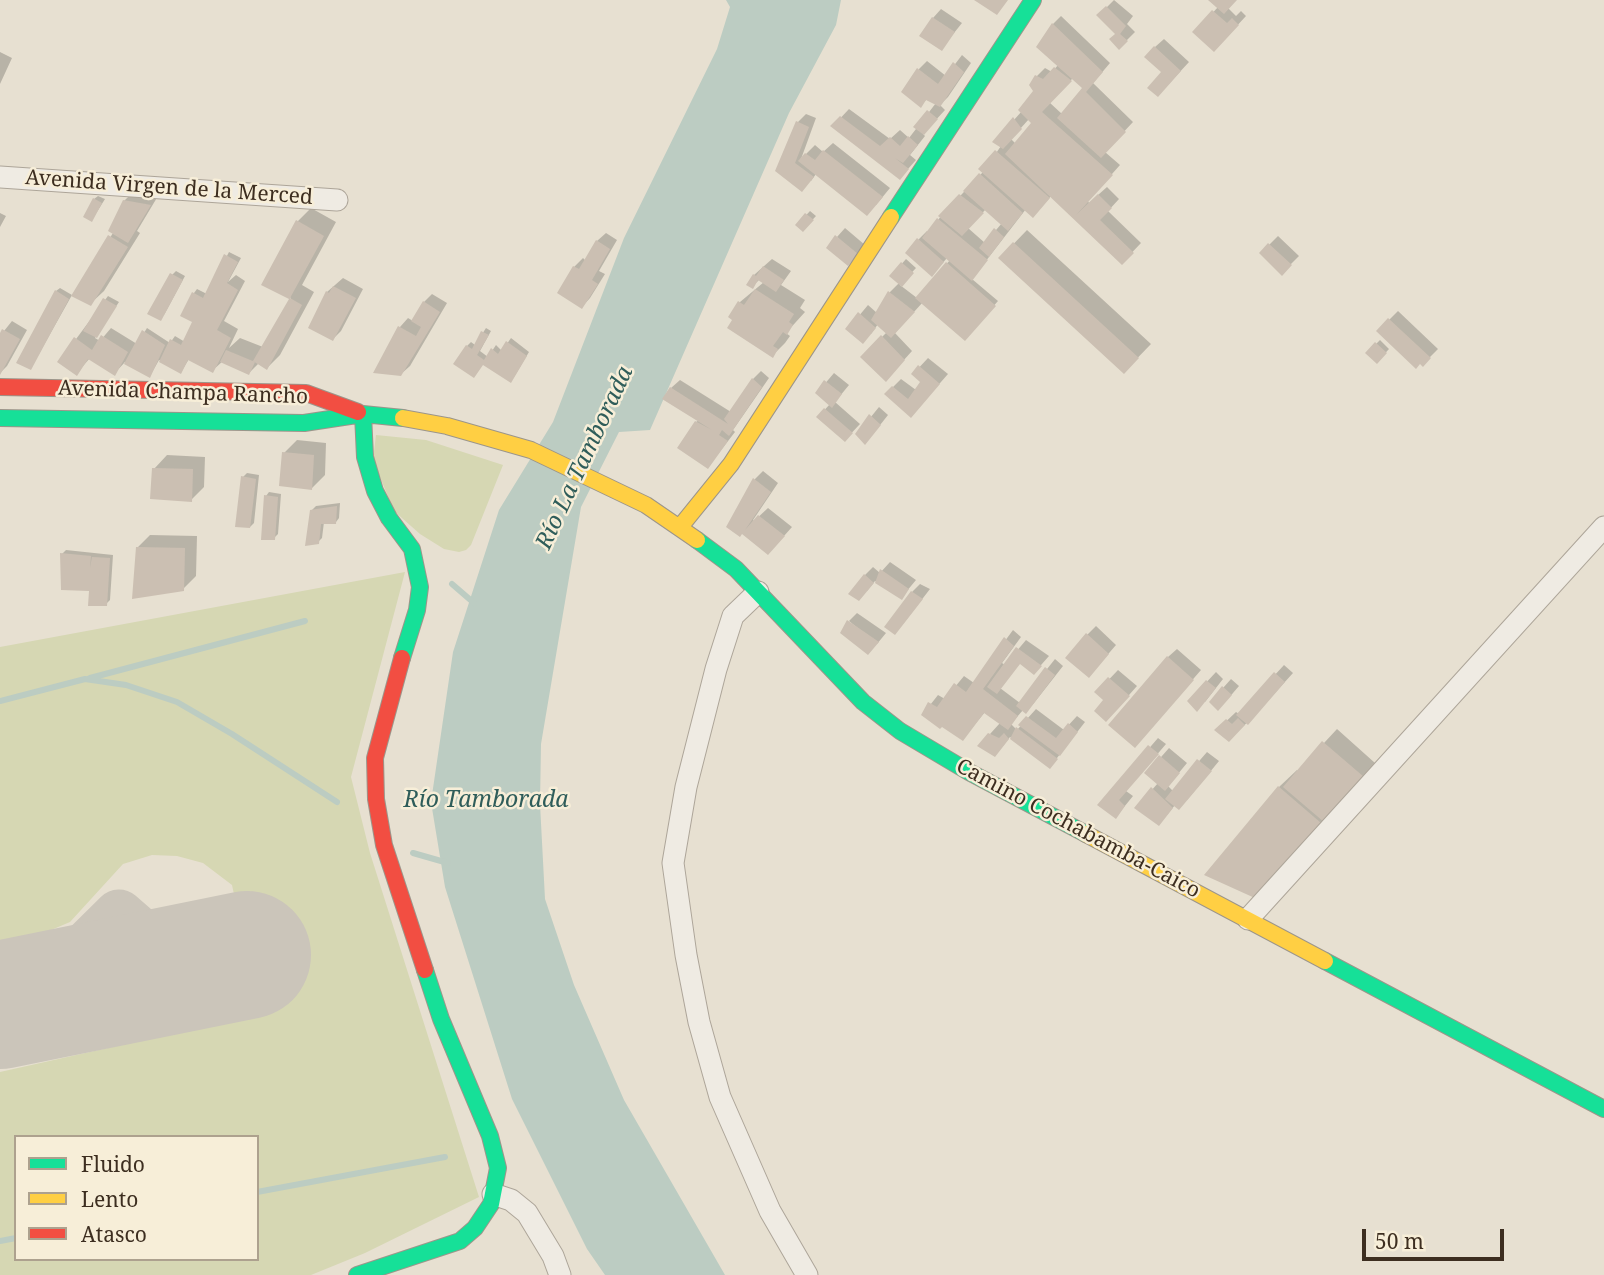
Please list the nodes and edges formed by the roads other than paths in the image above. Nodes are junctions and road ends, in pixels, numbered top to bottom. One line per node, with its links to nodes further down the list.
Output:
1 (1033, 0): 10 (main road)
2 (0, 177): 3 (street, Avenida Virgen de la Merced)
3 (338, 200)
4 (0, 387): 5 (main road, Avenida Champa Rancho)
5 (37, 388): 6 (main road, Avenida Champa Rancho); 8 (main road)
6 (363, 414): 8 (main road, Avenida Champa Rancho); 9 (main road, Avenida Champa Rancho); 15 (main road)
7 (0, 418): 8 (main road, Avenida Champa Rancho)
8 (38, 418)
9 (601, 481): 10 (main road, Camino Cochabamba-Caico)
10 (680, 527): 12 (main road, Camino Cochabamba-Caico)
11 (1604, 527): 13 (street)
12 (758, 592): 13 (main road, Camino Cochabamba-Caico); 18 (street)
13 (1248, 919): 14 (main road, Camino Cochabamba-Caico)
14 (1604, 1109)
15 (493, 1194): 16 (main road); 17 (street)
16 (356, 1275)
17 (560, 1275)
18 (807, 1275)

